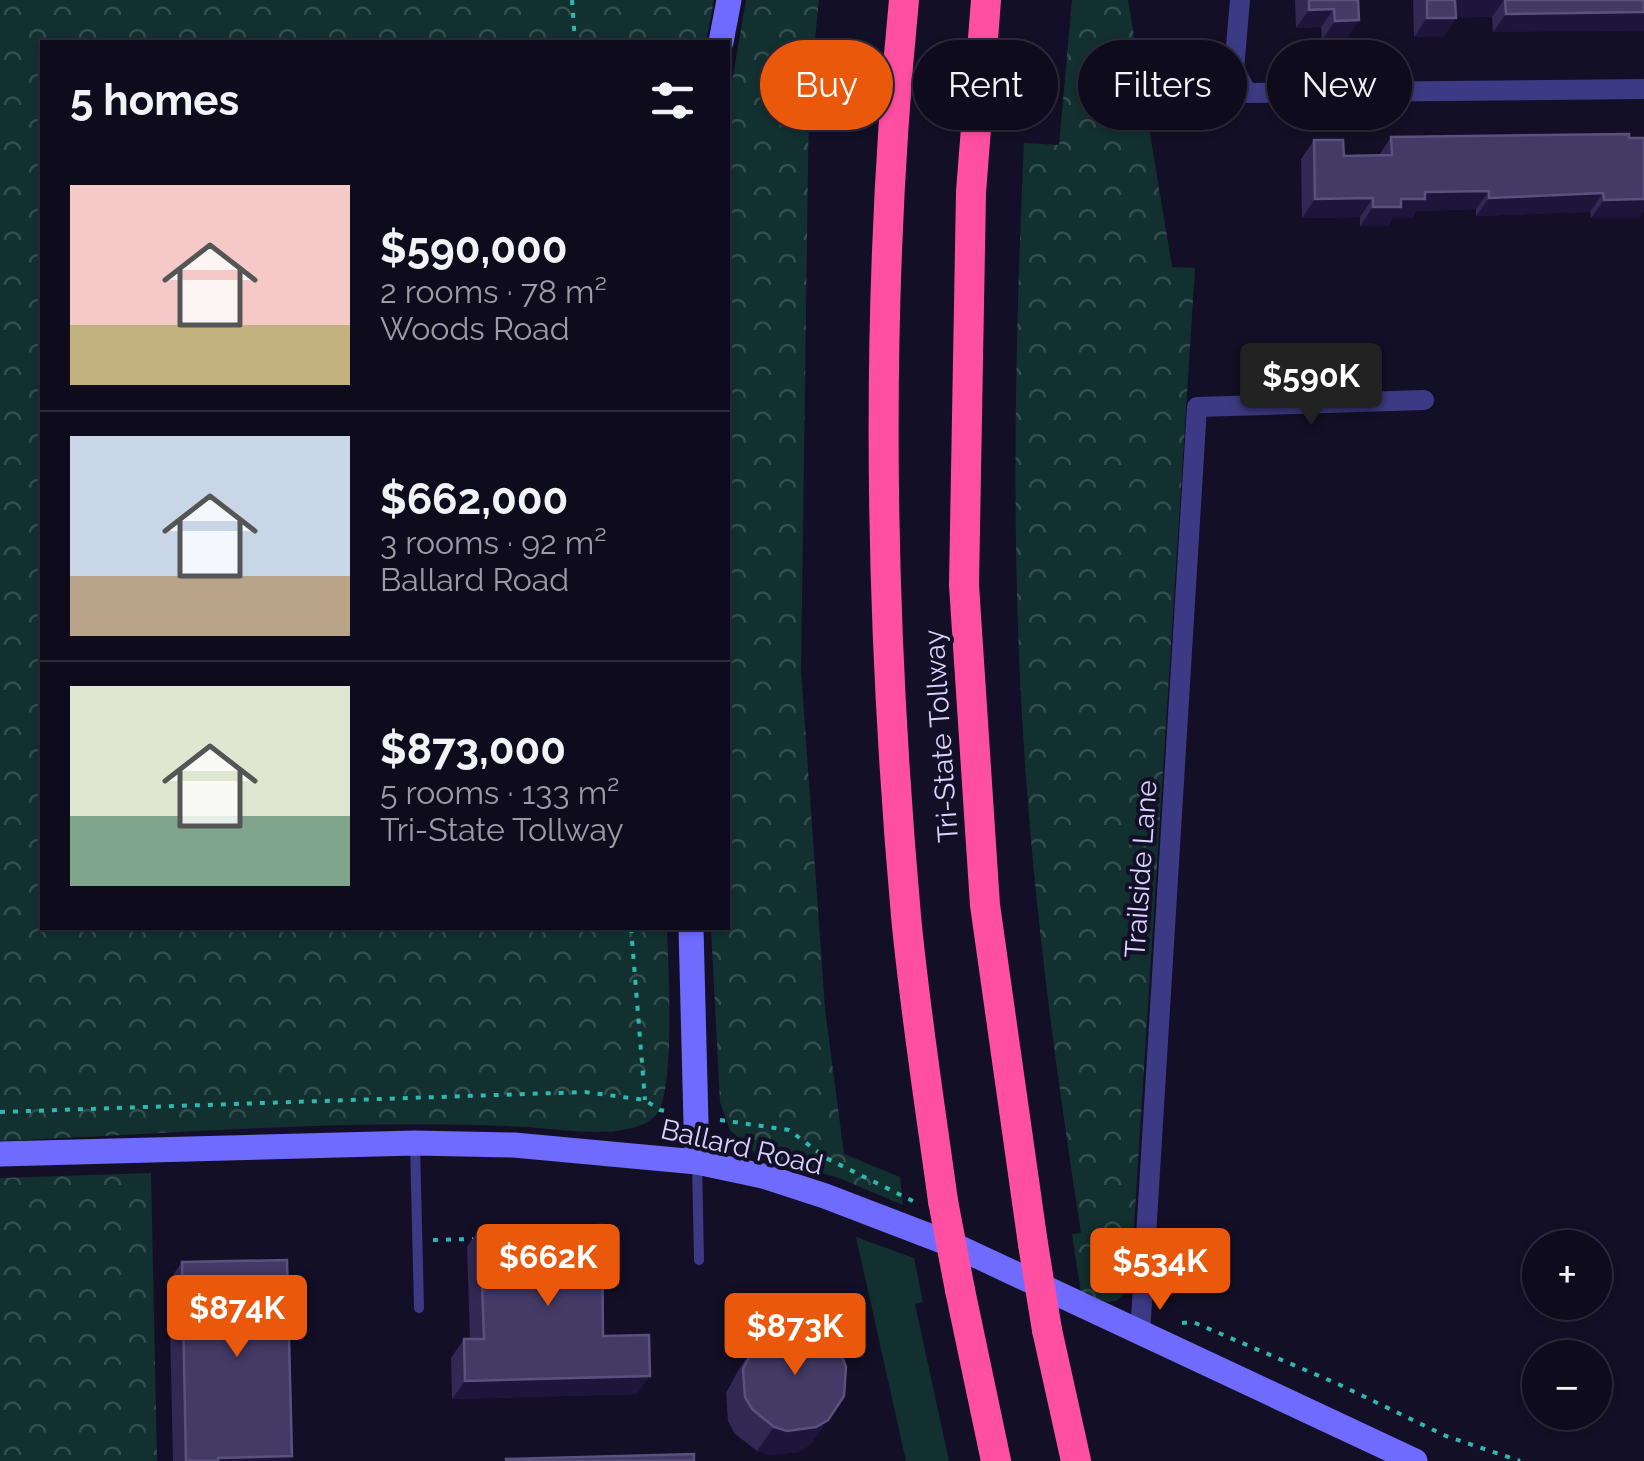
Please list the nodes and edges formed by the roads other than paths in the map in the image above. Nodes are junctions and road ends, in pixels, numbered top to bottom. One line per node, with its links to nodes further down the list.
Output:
1 (729, 0): 5 (street)
2 (904, 0): 15 (highway, Tri-State Tollway, bridge)
3 (986, 0): 16 (highway, Tri-State Tollway, bridge)
4 (1240, 0): 6 (street)
5 (721, 40)
6 (1644, 88)
7 (1424, 400): 14 (street, Trailside Lane)
8 (691, 930): 11 (street)
9 (415, 1143): 10 (street, Ballard Road); 11 (street, Ballard Road); 13 (lane)
10 (0, 1154)
11 (696, 1162): 12 (lane); 14 (street, Ballard Road)
12 (699, 1260)
13 (420, 1308)
14 (1140, 1334): 17 (street, Ballard Road)
15 (996, 1461)
16 (1076, 1461)
17 (1415, 1461)

